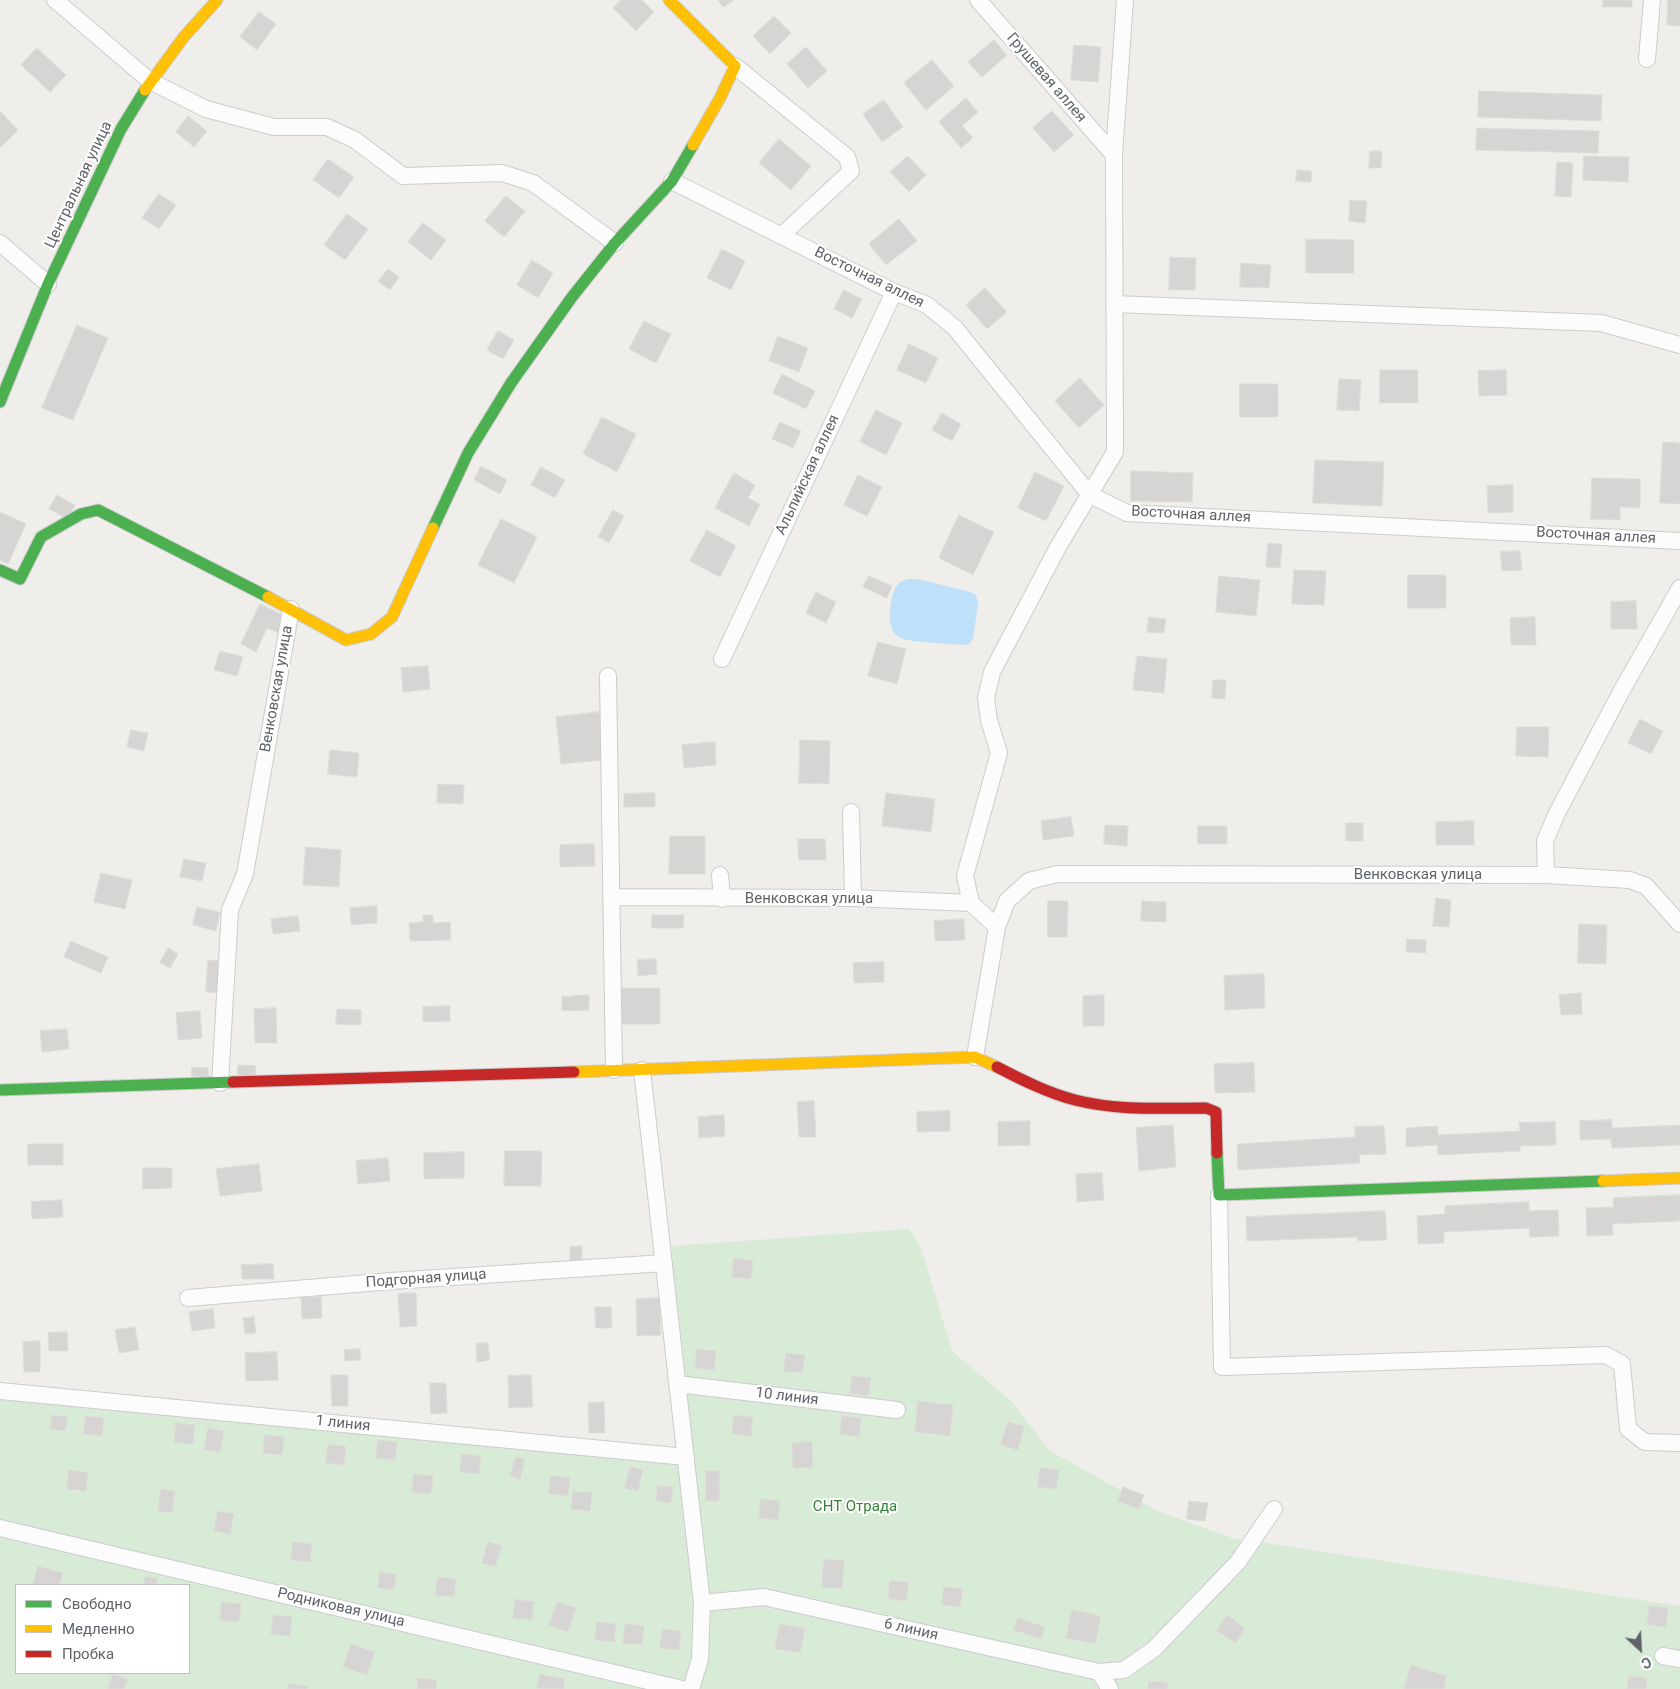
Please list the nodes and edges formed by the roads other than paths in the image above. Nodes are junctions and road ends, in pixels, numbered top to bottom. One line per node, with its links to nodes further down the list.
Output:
1 (55, 0): 9 (street)
2 (217, 0): 9 (street, Центральная улица)
3 (669, 0): 8 (street)
4 (978, 0): 10 (street, Грушевая аллея)
5 (1125, 0): 10 (street)
6 (1652, 0): 7 (street)
7 (1646, 59)
8 (734, 66): 11 (street); 12 (street)
9 (150, 82): 13 (street); 15 (street, Центральная улица)
10 (1114, 155): 17 (street)
11 (672, 181): 12 (street, Восточная аллея); 13 (street)
12 (782, 235): 16 (street, Восточная аллея)
13 (615, 242): 24 (street)
14 (0, 243): 15 (street)
15 (48, 284): 19 (street, Центральная улица)
16 (894, 292): 20 (street, Восточная аллея); 25 (street, Альпийская аллея)
17 (1114, 304): 18 (street); 20 (street)
18 (1680, 345)
19 (0, 402)
20 (1090, 495): 21 (street, Восточная аллея); 33 (street)
21 (1680, 541)
22 (0, 570): 24 (street, Венковская улица)
23 (1680, 588): 29 (street)
24 (290, 609): 39 (street, Венковская улица)
25 (722, 659)
26 (608, 676): 30 (street)
27 (850, 812): 31 (street)
28 (720, 875): 32 (street)
29 (1546, 875): 34 (street, Венковская улица); 35 (street, Венковская улица)
30 (611, 898): 32 (street, Венковская улица); 37 (street)
31 (853, 898): 32 (street, Венковская улица); 33 (street, Венковская улица)
32 (722, 899)
33 (971, 903): 35 (street)
34 (1680, 924)
35 (997, 927): 36 (street, Венковская улица)
36 (975, 1056): 38 (street); 42 (street)
37 (614, 1070): 38 (street); 39 (street)
38 (642, 1070): 43 (street)
39 (220, 1083): 40 (street)
40 (0, 1090)
41 (1680, 1178): 42 (street)
42 (1219, 1195): 48 (street)
43 (664, 1263): 44 (street, Подгорная улица); 45 (street)
44 (188, 1298)
45 (677, 1384): 47 (street, 10 линия); 49 (street)
46 (0, 1391): 49 (street, 1 линия)
47 (897, 1410)
48 (1680, 1443)
49 (686, 1457): 52 (street)
50 (1274, 1509): 55 (street, 6 линия)
51 (0, 1528): 56 (street, Родниковая улица)
52 (702, 1603): 55 (street, 6 линия); 57 (street)
53 (1663, 1656): 54 (street)
54 (1680, 1659)
55 (1099, 1672): 58 (street)
56 (682, 1689)
57 (691, 1689)
58 (1110, 1689)

